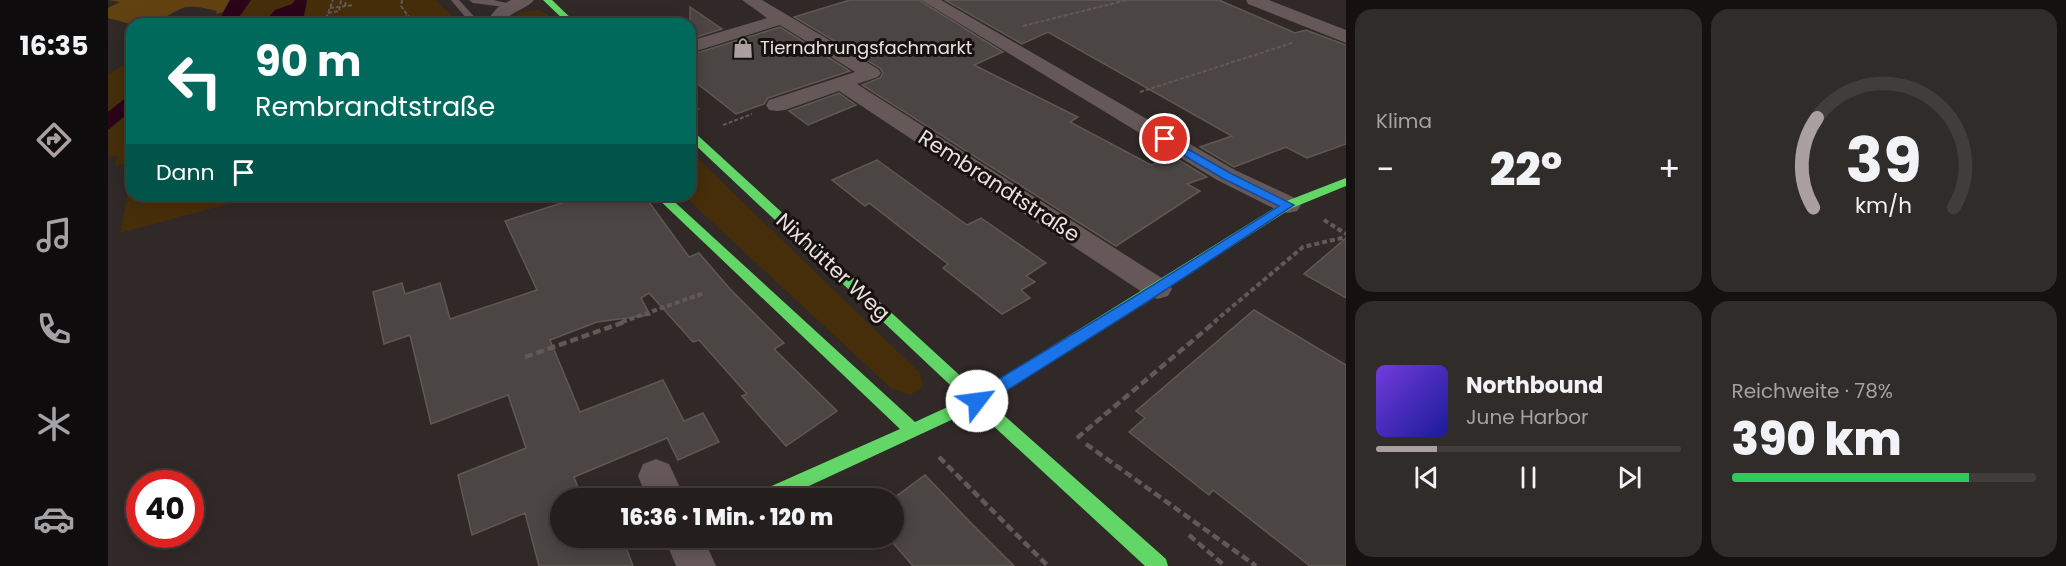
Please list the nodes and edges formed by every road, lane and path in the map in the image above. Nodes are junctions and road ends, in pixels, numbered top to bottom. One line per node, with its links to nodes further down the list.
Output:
1 (333, 0): 16 (path)
2 (341, 0): 15 (path)
3 (346, 0): 14 (path)
4 (402, 0): 18 (path)
5 (455, 0): 21 (lane)
6 (473, 0): 12 (lane)
7 (547, 0): 23 (street)
8 (754, 0): 24 (street)
9 (929, 0): 26 (street)
10 (1126, 0): 26 (path)
11 (1254, 0): 25 (street)
12 (518, 2): 22 (street)
13 (353, 5): 14 (path)
14 (345, 6): 15 (path)
15 (340, 7): 16 (path); 17 (path)
16 (330, 8): 17 (path)
17 (328, 13): 19 (path)
18 (408, 16): 20 (path)
19 (326, 18)
20 (400, 18)
21 (470, 18)
22 (498, 18)
23 (566, 18)
24 (782, 19): 27 (street); 28 (street)
25 (1338, 34): 29 (path)
26 (989, 35): 29 (street)
27 (696, 45)
28 (841, 83): 30 (street); 36 (street, Rembrandtstraße)
29 (1104, 103): 34 (street)
30 (777, 105)
31 (696, 140): 39 (street, Nixhütter Weg)
32 (1346, 183): 34 (street)
33 (666, 201): 40 (street)
34 (1288, 205): 36 (street)
35 (1346, 237): 46 (path)
36 (1158, 289): 39 (street)
37 (704, 293): 38 (path)
38 (525, 357)
39 (977, 401): 40 (street); 45 (street, Nixhütter Weg)
40 (913, 431): 41 (street); 44 (path)
41 (786, 488)
42 (688, 548): 43 (street)
43 (696, 566)
44 (1048, 566)
45 (1160, 566)
46 (1256, 566)

